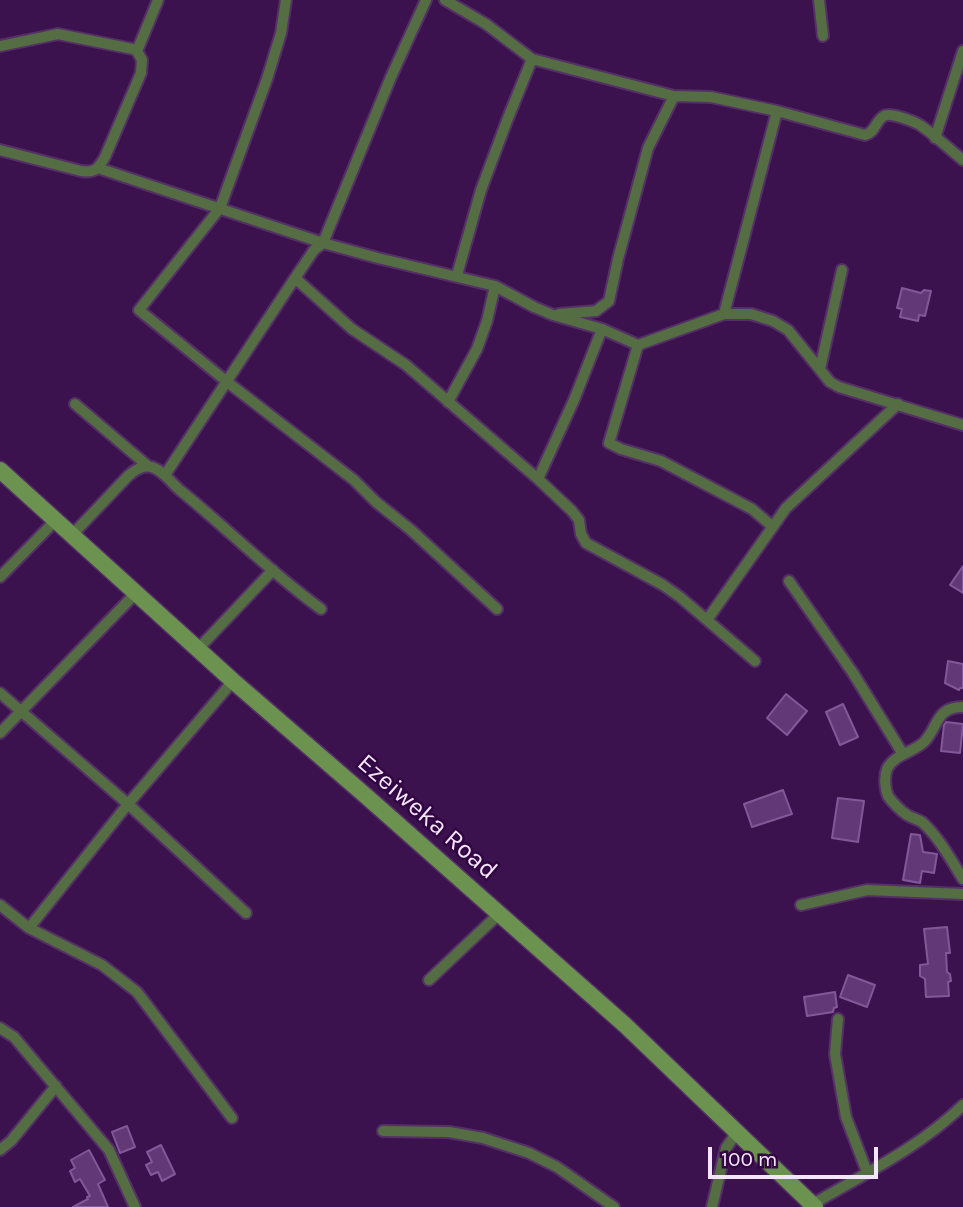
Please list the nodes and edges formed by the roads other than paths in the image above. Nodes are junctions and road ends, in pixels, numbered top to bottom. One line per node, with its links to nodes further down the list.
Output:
1 (158, 0): 8 (street)
2 (286, 0): 17 (street)
3 (426, 0): 18 (street)
4 (444, 0): 10 (street)
5 (819, 0): 6 (street)
6 (823, 36)
7 (0, 46): 8 (street)
8 (137, 51): 16 (street)
9 (963, 51): 13 (street)
10 (532, 59): 11 (street); 20 (street)
11 (674, 96): 12 (street); 24 (street)
12 (777, 111): 13 (street); 23 (street)
13 (935, 138): 15 (street)
14 (0, 150): 16 (street)
15 (963, 160)
16 (98, 168): 17 (street)
17 (220, 208): 18 (street); 28 (street)
18 (323, 243): 20 (street); 21 (street)
19 (842, 270): 27 (street)
20 (457, 275): 22 (street)
21 (295, 278): 28 (street); 29 (street)
22 (495, 286): 24 (street); 29 (street)
23 (724, 314): 26 (street); 27 (street)
24 (552, 315): 25 (street)
25 (602, 329): 26 (street); 36 (street)
26 (638, 345): 38 (street)
27 (820, 369): 31 (street)
28 (226, 381): 35 (street); 45 (street)
29 (448, 402): 36 (street)
30 (75, 404): 33 (street)
31 (898, 404): 32 (street); 38 (street)
32 (963, 425)
33 (148, 466): 35 (street); 39 (street)
34 (0, 470): 37 (main road, Ezeiweka Road)
35 (165, 475): 40 (street)
36 (538, 479): 46 (street)
37 (56, 520): 39 (main road, Ezeiweka Road); 41 (street)
38 (773, 527): 46 (street)
39 (72, 535): 43 (main road, Ezeiweka Road)
40 (273, 570): 44 (street); 47 (street)
41 (0, 577)
42 (789, 581): 54 (street)
43 (136, 593): 47 (main road, Ezeiweka Road); 52 (street)
44 (321, 609)
45 (498, 609)
46 (707, 620): 48 (street)
47 (198, 649): 49 (main road, Ezeiweka Road)
48 (755, 661)
49 (233, 681): 55 (street); 61 (main road, Ezeiweka Road)
50 (0, 693): 52 (street)
51 (963, 707): 54 (street)
52 (21, 711): 53 (street); 55 (street)
53 (0, 733)
54 (903, 754): 56 (street)
55 (128, 804): 60 (street); 62 (street)
56 (963, 879)
57 (963, 894): 59 (street)
58 (0, 905): 62 (street)
59 (801, 905)
60 (246, 913)
61 (499, 913): 63 (street); 70 (main road, Ezeiweka Road)
62 (29, 928): 68 (street)
63 (429, 981)
64 (838, 1019): 72 (street)
65 (0, 1028): 66 (street)
66 (56, 1086): 71 (street); 74 (street)
67 (963, 1105): 72 (street)
68 (232, 1118)
69 (383, 1131): 75 (street)
70 (737, 1131): 73 (main road, Ezeiweka Road); 76 (street)
71 (0, 1150)
72 (867, 1172): 73 (street)
73 (814, 1205)
74 (135, 1207)
75 (614, 1207)
76 (712, 1207)

